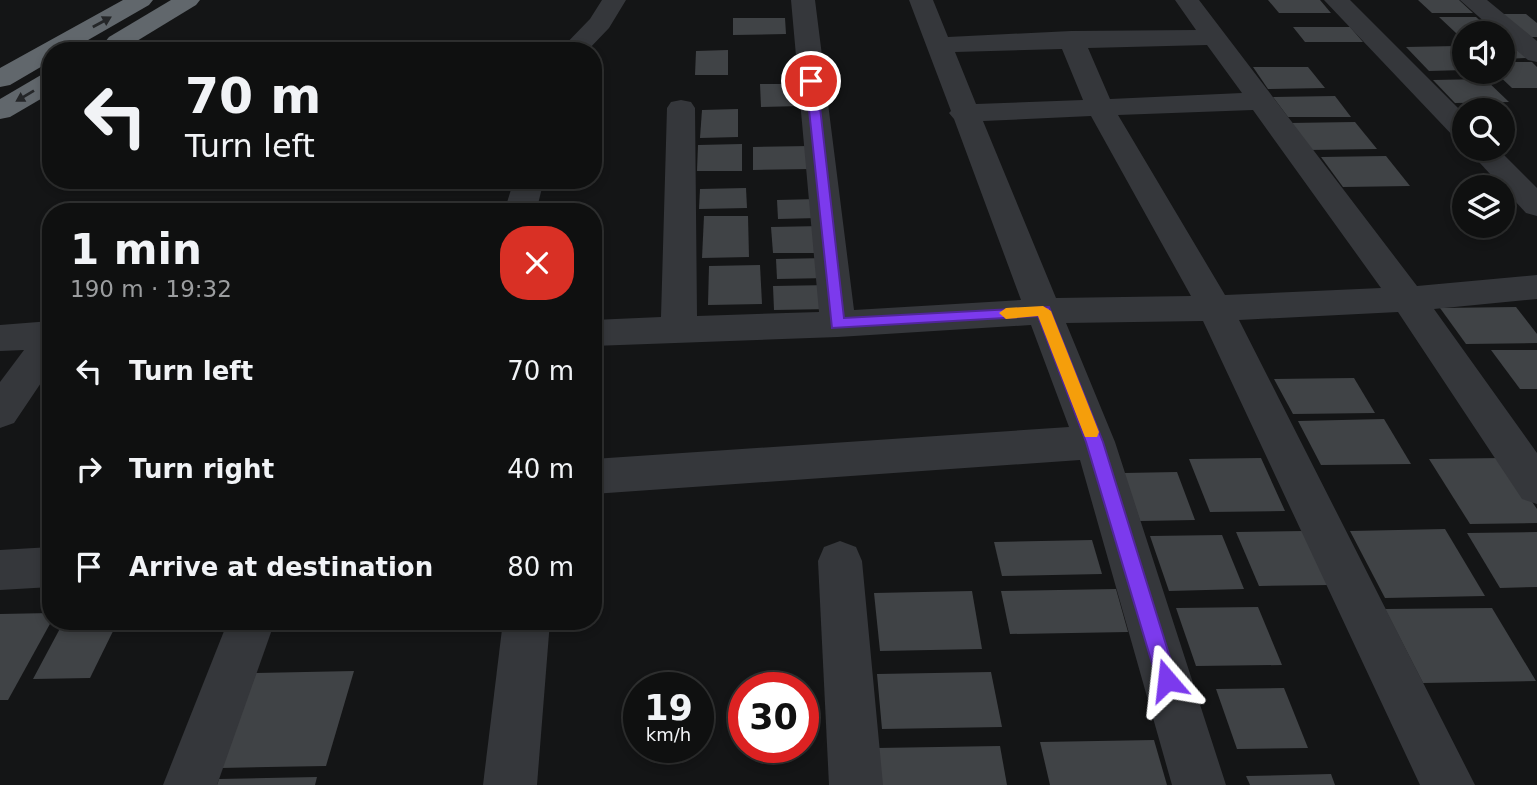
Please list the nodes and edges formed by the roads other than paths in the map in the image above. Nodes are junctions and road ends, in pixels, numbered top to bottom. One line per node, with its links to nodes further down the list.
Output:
1 (141, 0): 11 (highway, one-way to 1)
2 (188, 0): 12 (highway)
3 (614, 0): 13 (street)
4 (803, 0): 31 (street)
5 (921, 0): 14 (street)
6 (1187, 0): 9 (street)
7 (1336, 0): 24 (street)
8 (1472, 0): 15 (street)
9 (1213, 37): 10 (street); 19 (street)
10 (1071, 39): 14 (street); 20 (street)
11 (66, 42)
12 (118, 42)
13 (581, 42)
14 (940, 45): 23 (street)
15 (1537, 54)
16 (42, 55): 17 (highway, one-way to 16)
17 (0, 79)
18 (42, 86): 22 (highway, one-way to 22)
19 (1259, 100): 20 (street); 28 (street)
20 (1101, 107): 23 (street); 29 (street)
21 (681, 108): 32 (street)
22 (0, 111)
23 (963, 113): 30 (street)
24 (1452, 119)
25 (1494, 161): 26 (street)
26 (1537, 206)
27 (1537, 287): 28 (street)
28 (1408, 299): 29 (street); 40 (street)
29 (1214, 308): 30 (street); 50 (street)
30 (1043, 311): 31 (street); 38 (street)
31 (838, 324): 32 (street)
32 (679, 330): 33 (street)
33 (602, 333)
34 (42, 337): 35 (street)
35 (0, 338)
36 (42, 350): 37 (street)
37 (0, 412)
38 (1095, 442): 39 (street); 49 (street)
39 (602, 476)
40 (1537, 486)
41 (840, 561): 48 (street)
42 (42, 568): 43 (street)
43 (0, 570)
44 (249, 630): 46 (street)
45 (526, 630): 47 (street)
46 (190, 785)
47 (510, 785)
48 (856, 785)
49 (1199, 785)
50 (1448, 785)

